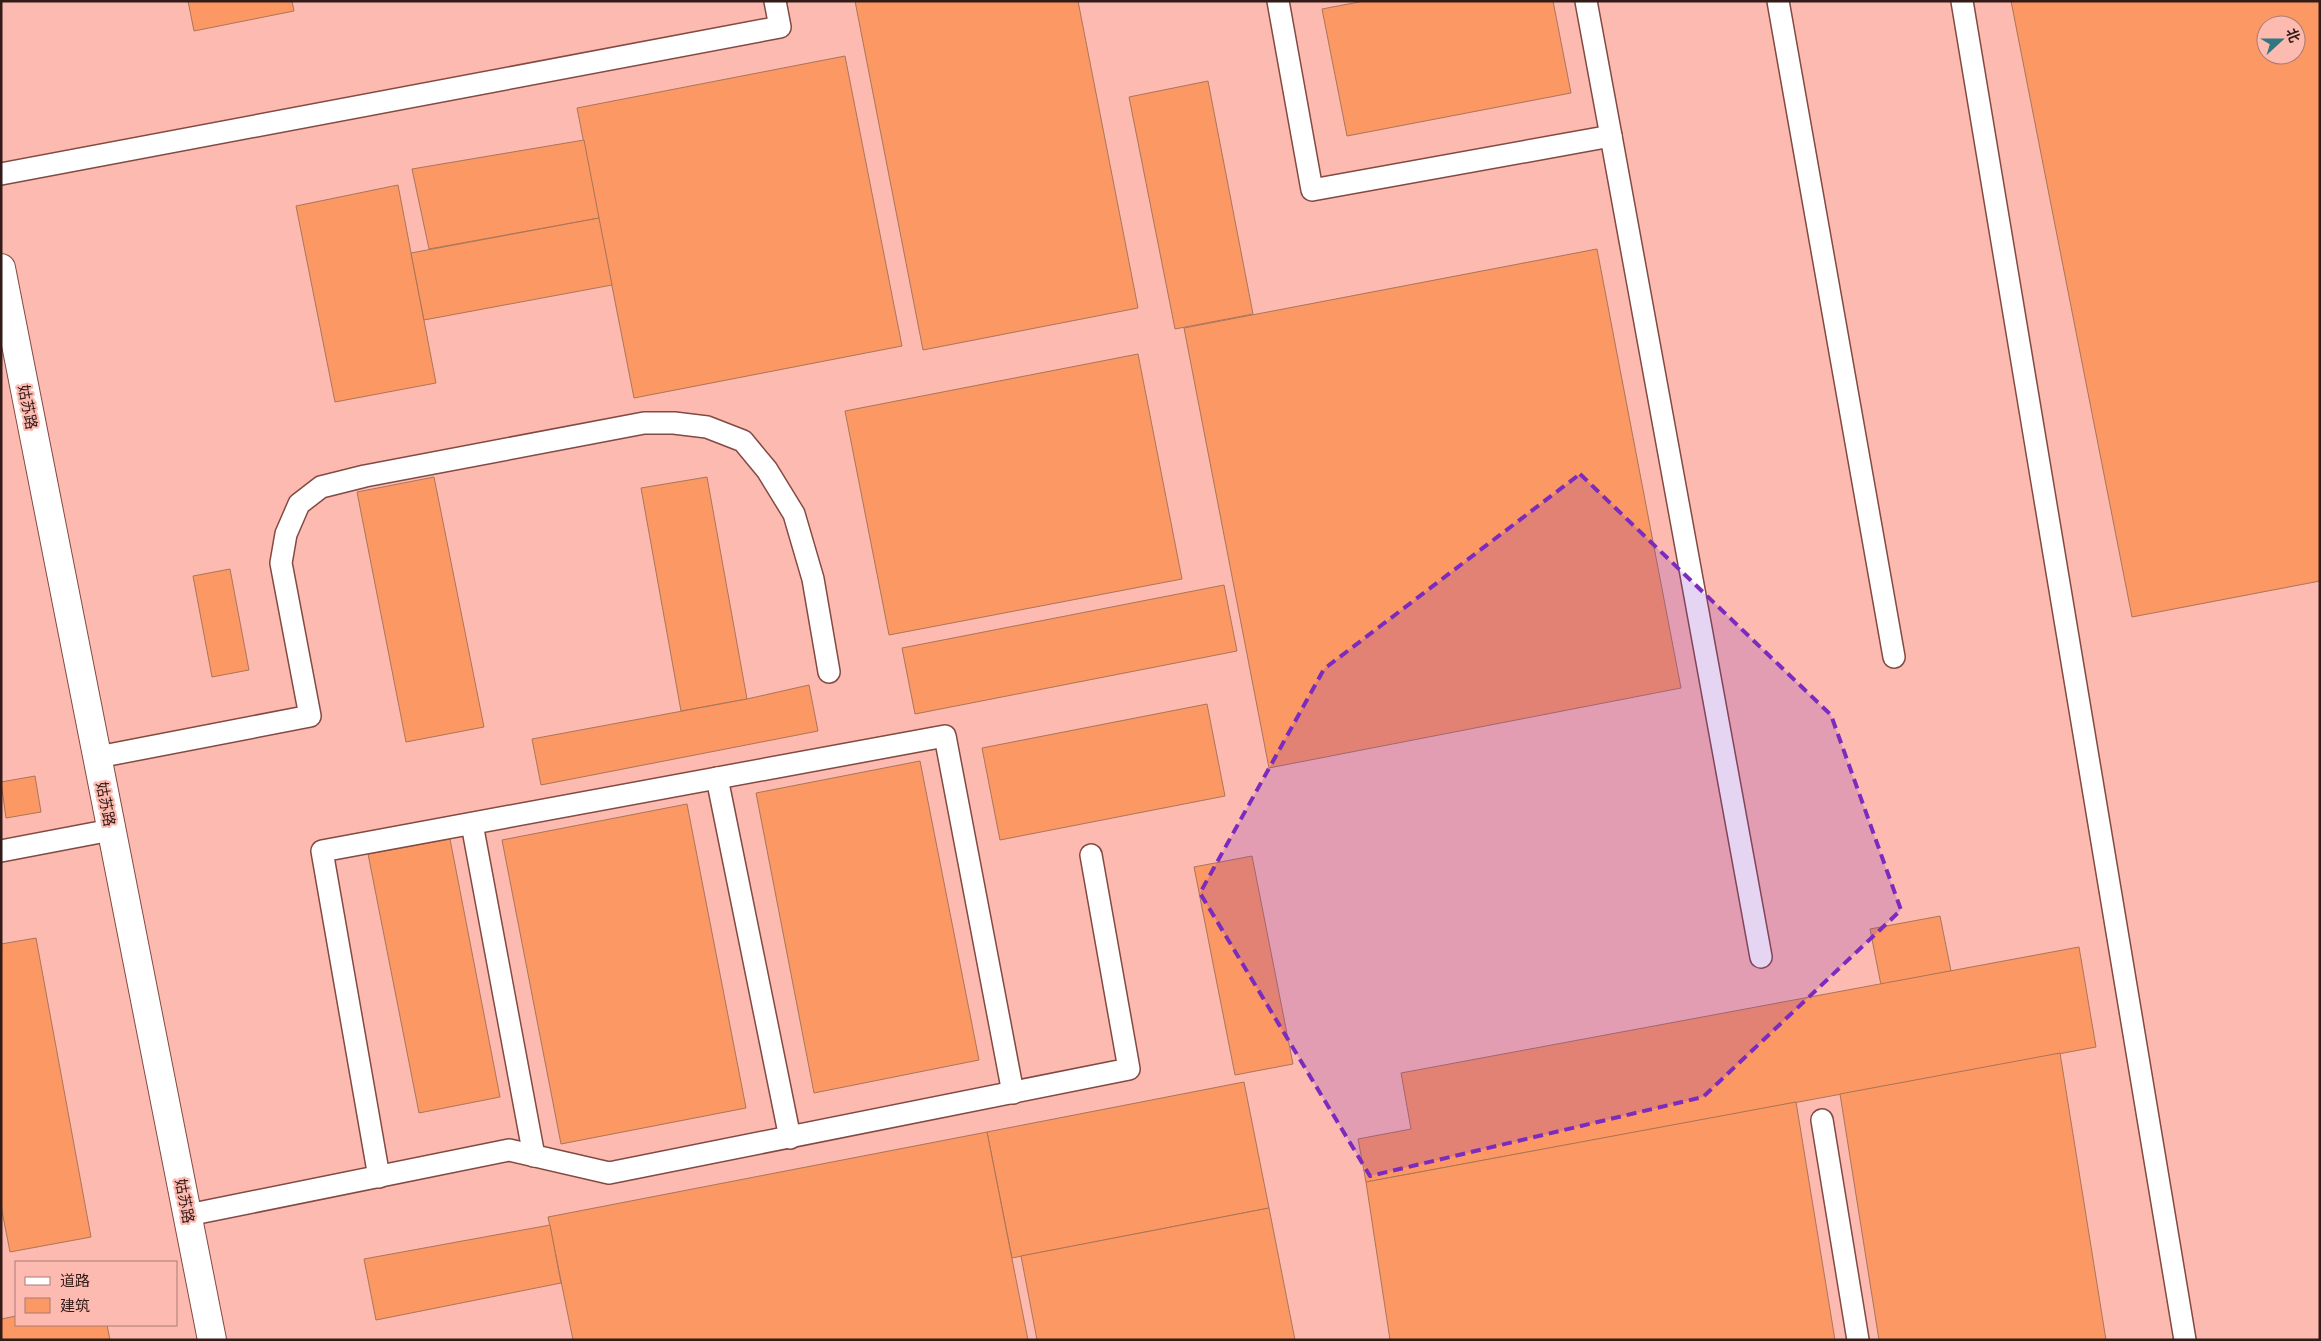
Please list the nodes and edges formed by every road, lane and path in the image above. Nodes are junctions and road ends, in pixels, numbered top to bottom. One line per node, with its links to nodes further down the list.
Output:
1 (775, 1): 7 (lane)
2 (1278, 1): 6 (lane)
3 (1586, 1): 6 (lane)
4 (1778, 1): 9 (lane)
5 (1962, 1): 26 (lane)
6 (1611, 136): 17 (lane)
7 (1, 174)
8 (1, 268): 11 (street, 姑苏路)
9 (1894, 656)
10 (829, 672): 11 (lane)
11 (98, 758): 14 (street, 姑苏路)
12 (717, 778): 13 (lane); 18 (lane); 20 (lane)
13 (472, 824): 21 (lane); 22 (lane)
14 (112, 830): 15 (lane); 23 (street, 姑苏路)
15 (1, 851)
16 (1091, 855): 18 (lane)
17 (1761, 958)
18 (1013, 1093): 20 (lane)
19 (1822, 1120): 25 (lane)
20 (790, 1138): 21 (lane)
21 (534, 1156): 22 (lane)
22 (379, 1176): 23 (lane)
23 (188, 1215): 24 (street, 姑苏路)
24 (212, 1340)
25 (1858, 1340)
26 (2185, 1340)

